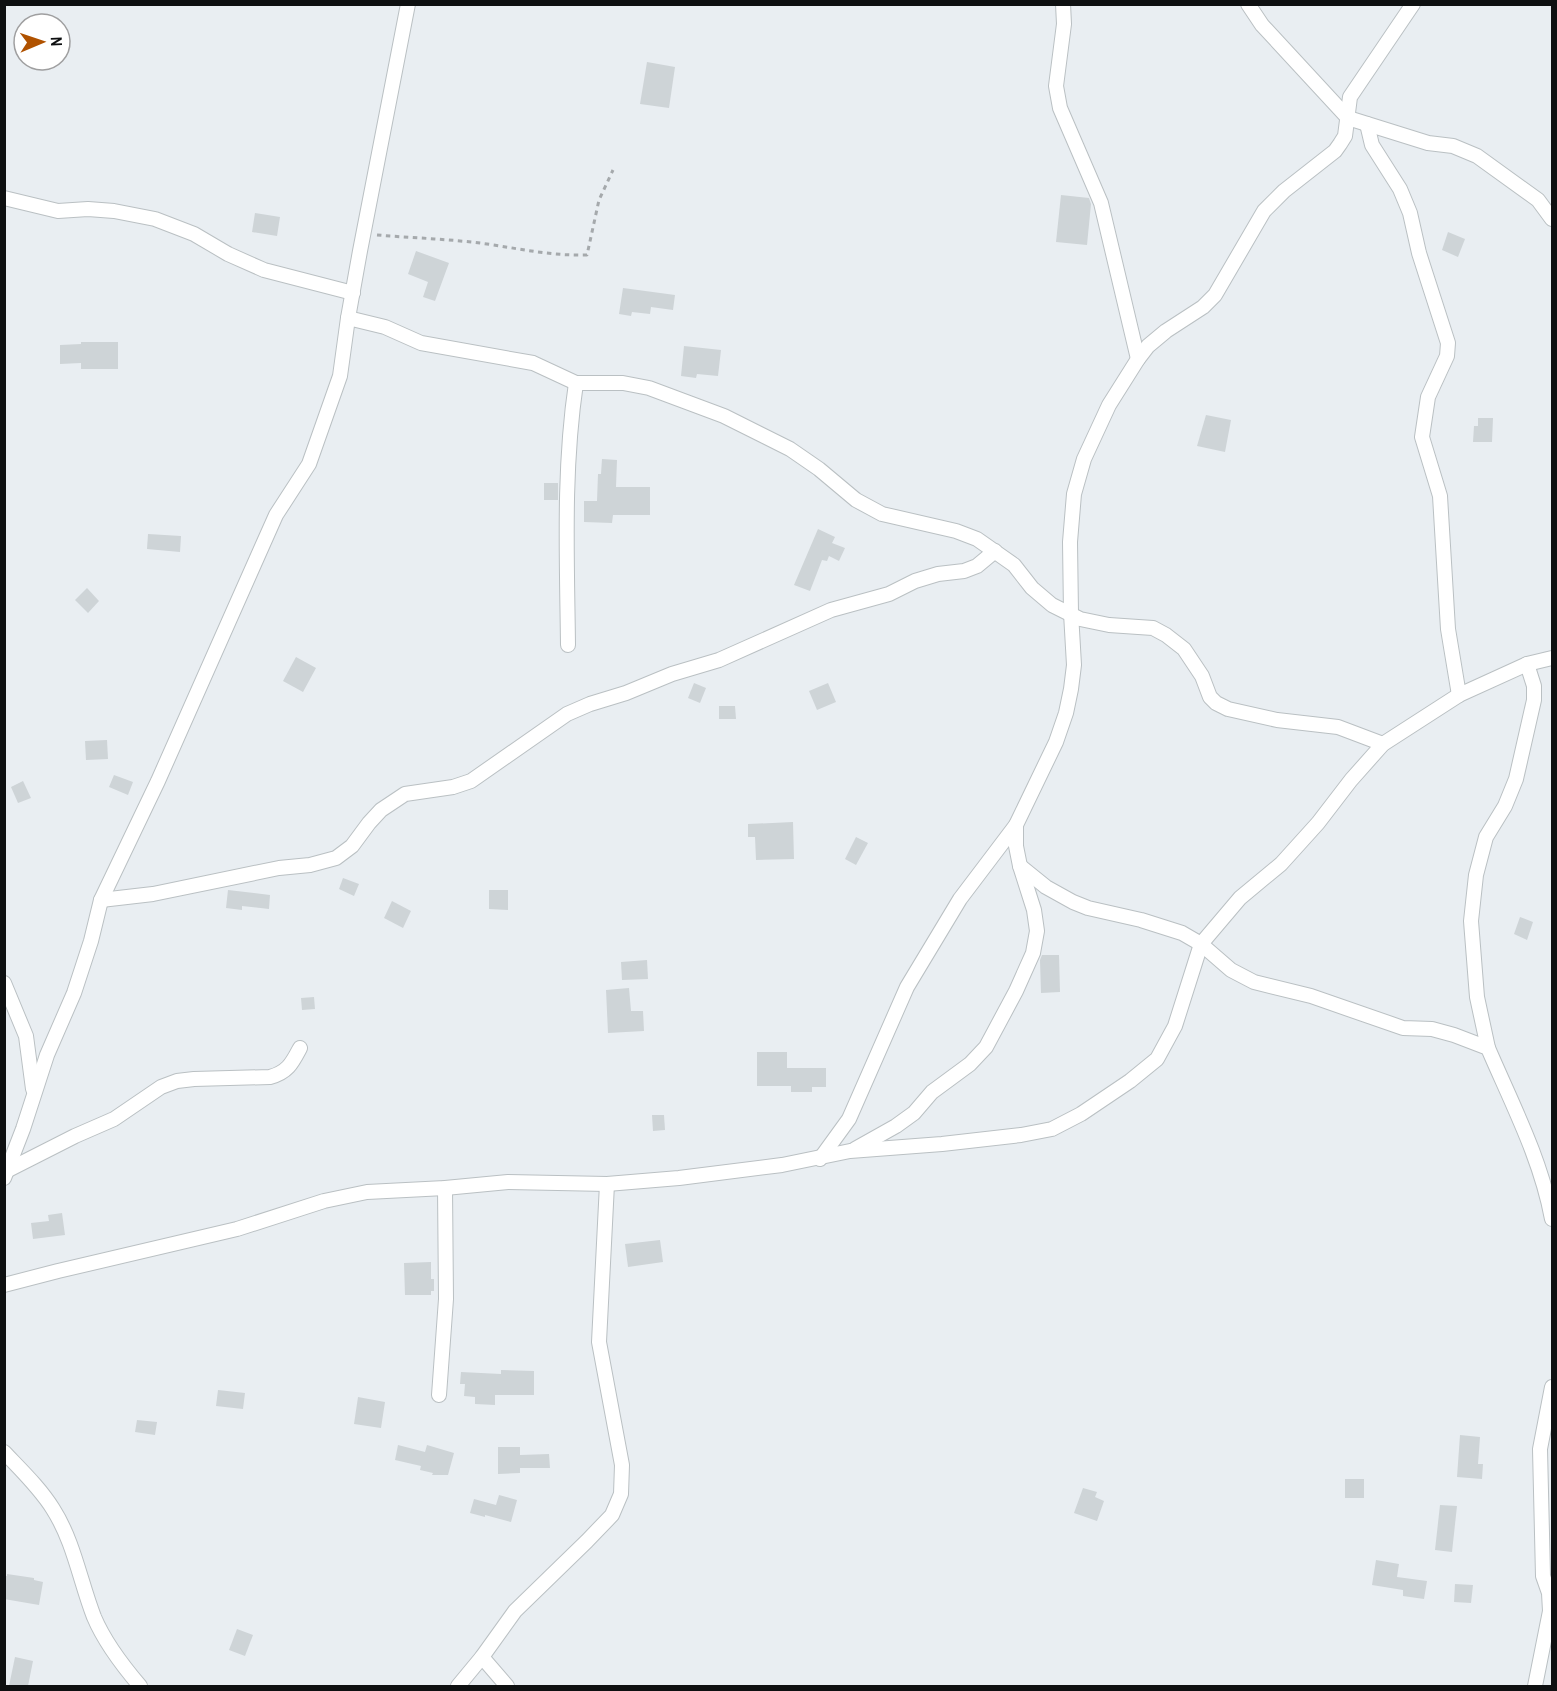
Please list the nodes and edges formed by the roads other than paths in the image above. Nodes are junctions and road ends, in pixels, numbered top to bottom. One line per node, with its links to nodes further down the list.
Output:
1 (408, 4): 9 (street)
2 (1063, 4): 11 (street)
3 (1248, 4): 5 (street)
4 (1413, 4): 5 (street)
5 (1348, 118): 6 (street); 11 (street)
6 (1367, 124): 8 (street); 18 (street)
7 (4, 198): 9 (street)
8 (1552, 219)
9 (352, 293): 10 (street)
10 (348, 318): 12 (street); 22 (street)
11 (1138, 359): 14 (street)
12 (576, 383): 13 (street); 15 (street)
13 (995, 550): 14 (street); 22 (street)
14 (1071, 613): 19 (street); 20 (street)
15 (568, 645)
16 (1552, 658): 17 (street)
17 (1527, 664): 18 (street); 26 (street)
18 (1459, 695): 19 (street)
19 (1383, 744): 23 (street)
20 (1016, 825): 21 (street); 29 (street)
21 (1020, 866): 23 (street); 28 (street)
22 (101, 900): 27 (street)
23 (1201, 944): 26 (street); 28 (street)
24 (4, 983): 27 (street)
25 (300, 1048): 30 (street)
26 (1488, 1048): 33 (street)
27 (33, 1094): 30 (street)
28 (850, 1151): 29 (street)
29 (820, 1159): 31 (street)
30 (6, 1174)
31 (607, 1184): 32 (street); 38 (street)
32 (445, 1188): 34 (street); 36 (street)
33 (1552, 1219)
34 (4, 1285)
35 (1552, 1387): 42 (street)
36 (439, 1395)
37 (4, 1452): 39 (street)
38 (483, 1657): 40 (street); 41 (street)
39 (140, 1686)
40 (458, 1686)
41 (507, 1686)
42 (1535, 1686)

